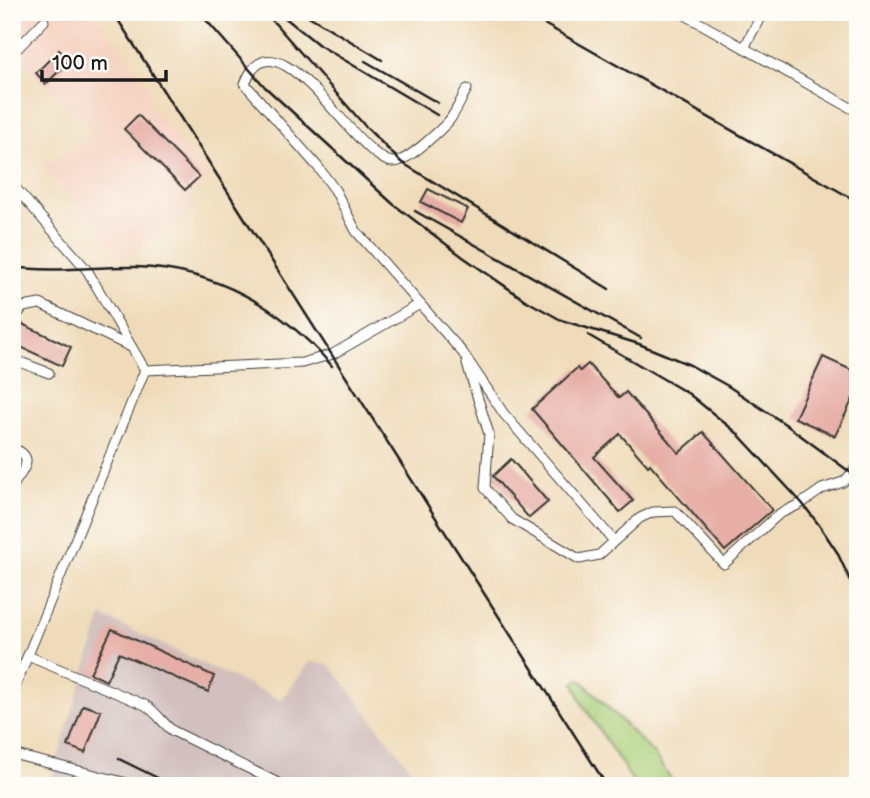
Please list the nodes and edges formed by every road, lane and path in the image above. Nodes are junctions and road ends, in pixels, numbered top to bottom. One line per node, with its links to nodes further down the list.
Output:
1 (680, 12): 6 (street)
2 (763, 12): 6 (street)
3 (847, 12): 4 (street)
4 (858, 19)
5 (44, 21): 7 (street)
6 (744, 48): 9 (street)
7 (12, 54)
8 (467, 89): 11 (street)
9 (858, 112)
10 (12, 184): 13 (street)
11 (420, 303): 14 (street); 16 (street)
12 (12, 321): 13 (street)
13 (132, 348): 16 (street)
14 (463, 353): 23 (street); 23 (street)
15 (12, 359): 17 (street)
16 (145, 370): 24 (street)
17 (48, 373)
18 (12, 448): 22 (street)
19 (858, 464): 20 (street)
20 (849, 476): 21 (street); 23 (street)
21 (858, 486)
22 (12, 487)
23 (614, 541)
24 (28, 656): 25 (street); 28 (street)
25 (12, 694)
26 (12, 754): 27 (street)
27 (139, 786)
28 (284, 786)

